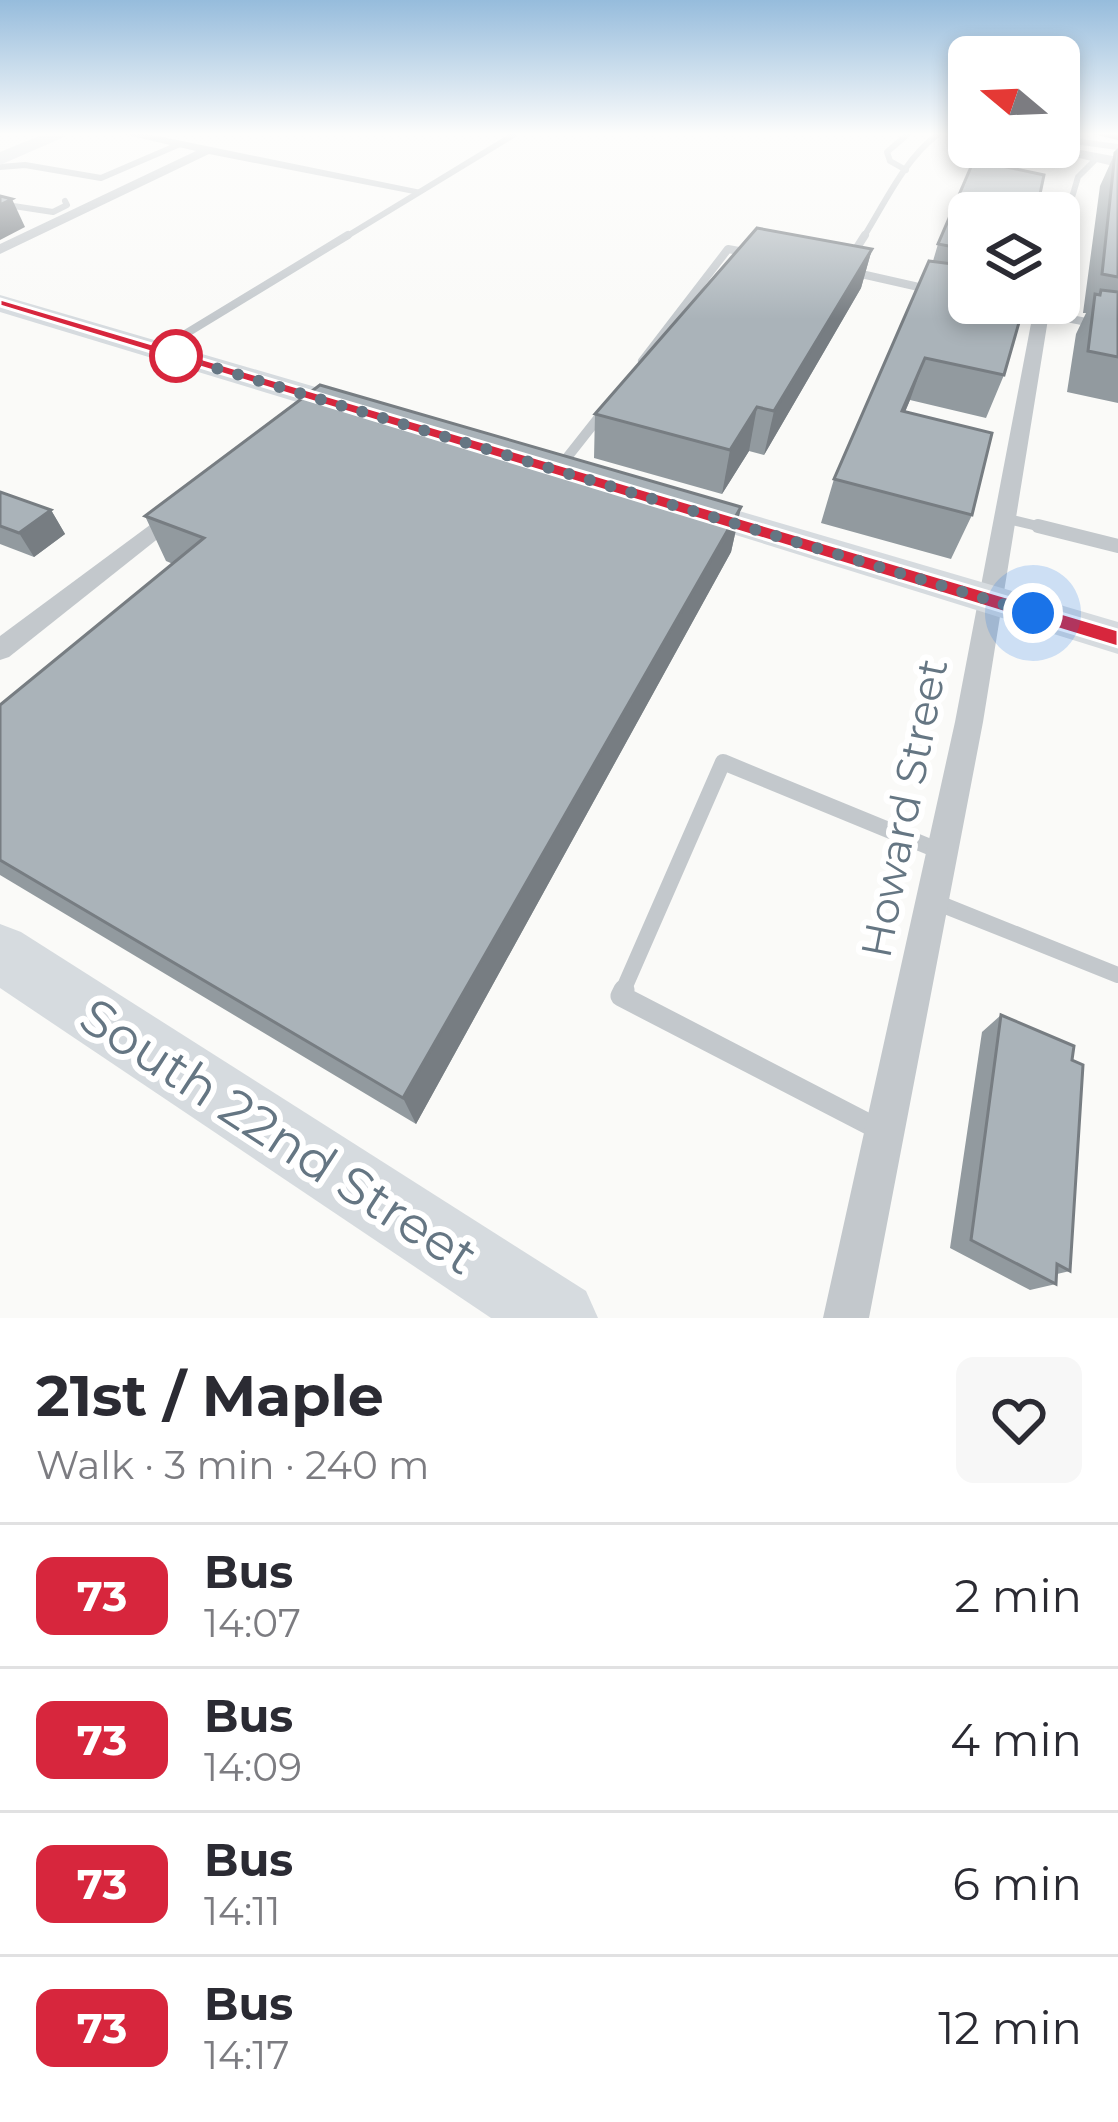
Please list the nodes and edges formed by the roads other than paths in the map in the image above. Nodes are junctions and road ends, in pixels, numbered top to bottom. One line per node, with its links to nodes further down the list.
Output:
1 (113, 196): 6 (street)
2 (412, 196): 13 (lane)
3 (890, 196): 8 (lane)
4 (65, 201): 5 (lane)
5 (0, 204)
6 (0, 250)
7 (773, 257): 14 (lane)
8 (943, 293)
9 (0, 303): 13 (main road)
10 (1080, 318): 12 (lane)
11 (1039, 324): 22 (street, Howard Street)
12 (1118, 328)
13 (158, 350): 16 (main road)
14 (634, 371)
15 (608, 406): 18 (lane)
16 (407, 425)
17 (515, 457): 18 (main road)
18 (558, 469): 19 (main road)
19 (596, 481)
20 (208, 488): 26 (street)
21 (654, 498): 24 (main road)
22 (1008, 519): 23 (lane); 24 (street, Howard Street)
23 (1118, 546)
24 (991, 600): 25 (main road); 27 (street, Howard Street)
25 (1118, 638)
26 (0, 650)
27 (942, 852): 28 (street, Howard Street); 31 (lane)
28 (932, 900): 30 (lane); 31 (street, Howard Street)
29 (0, 953): 32 (main road, South 22nd Street)
30 (1118, 975)
31 (884, 1132): 33 (street, Howard Street)
32 (559, 1318)
33 (846, 1318)

